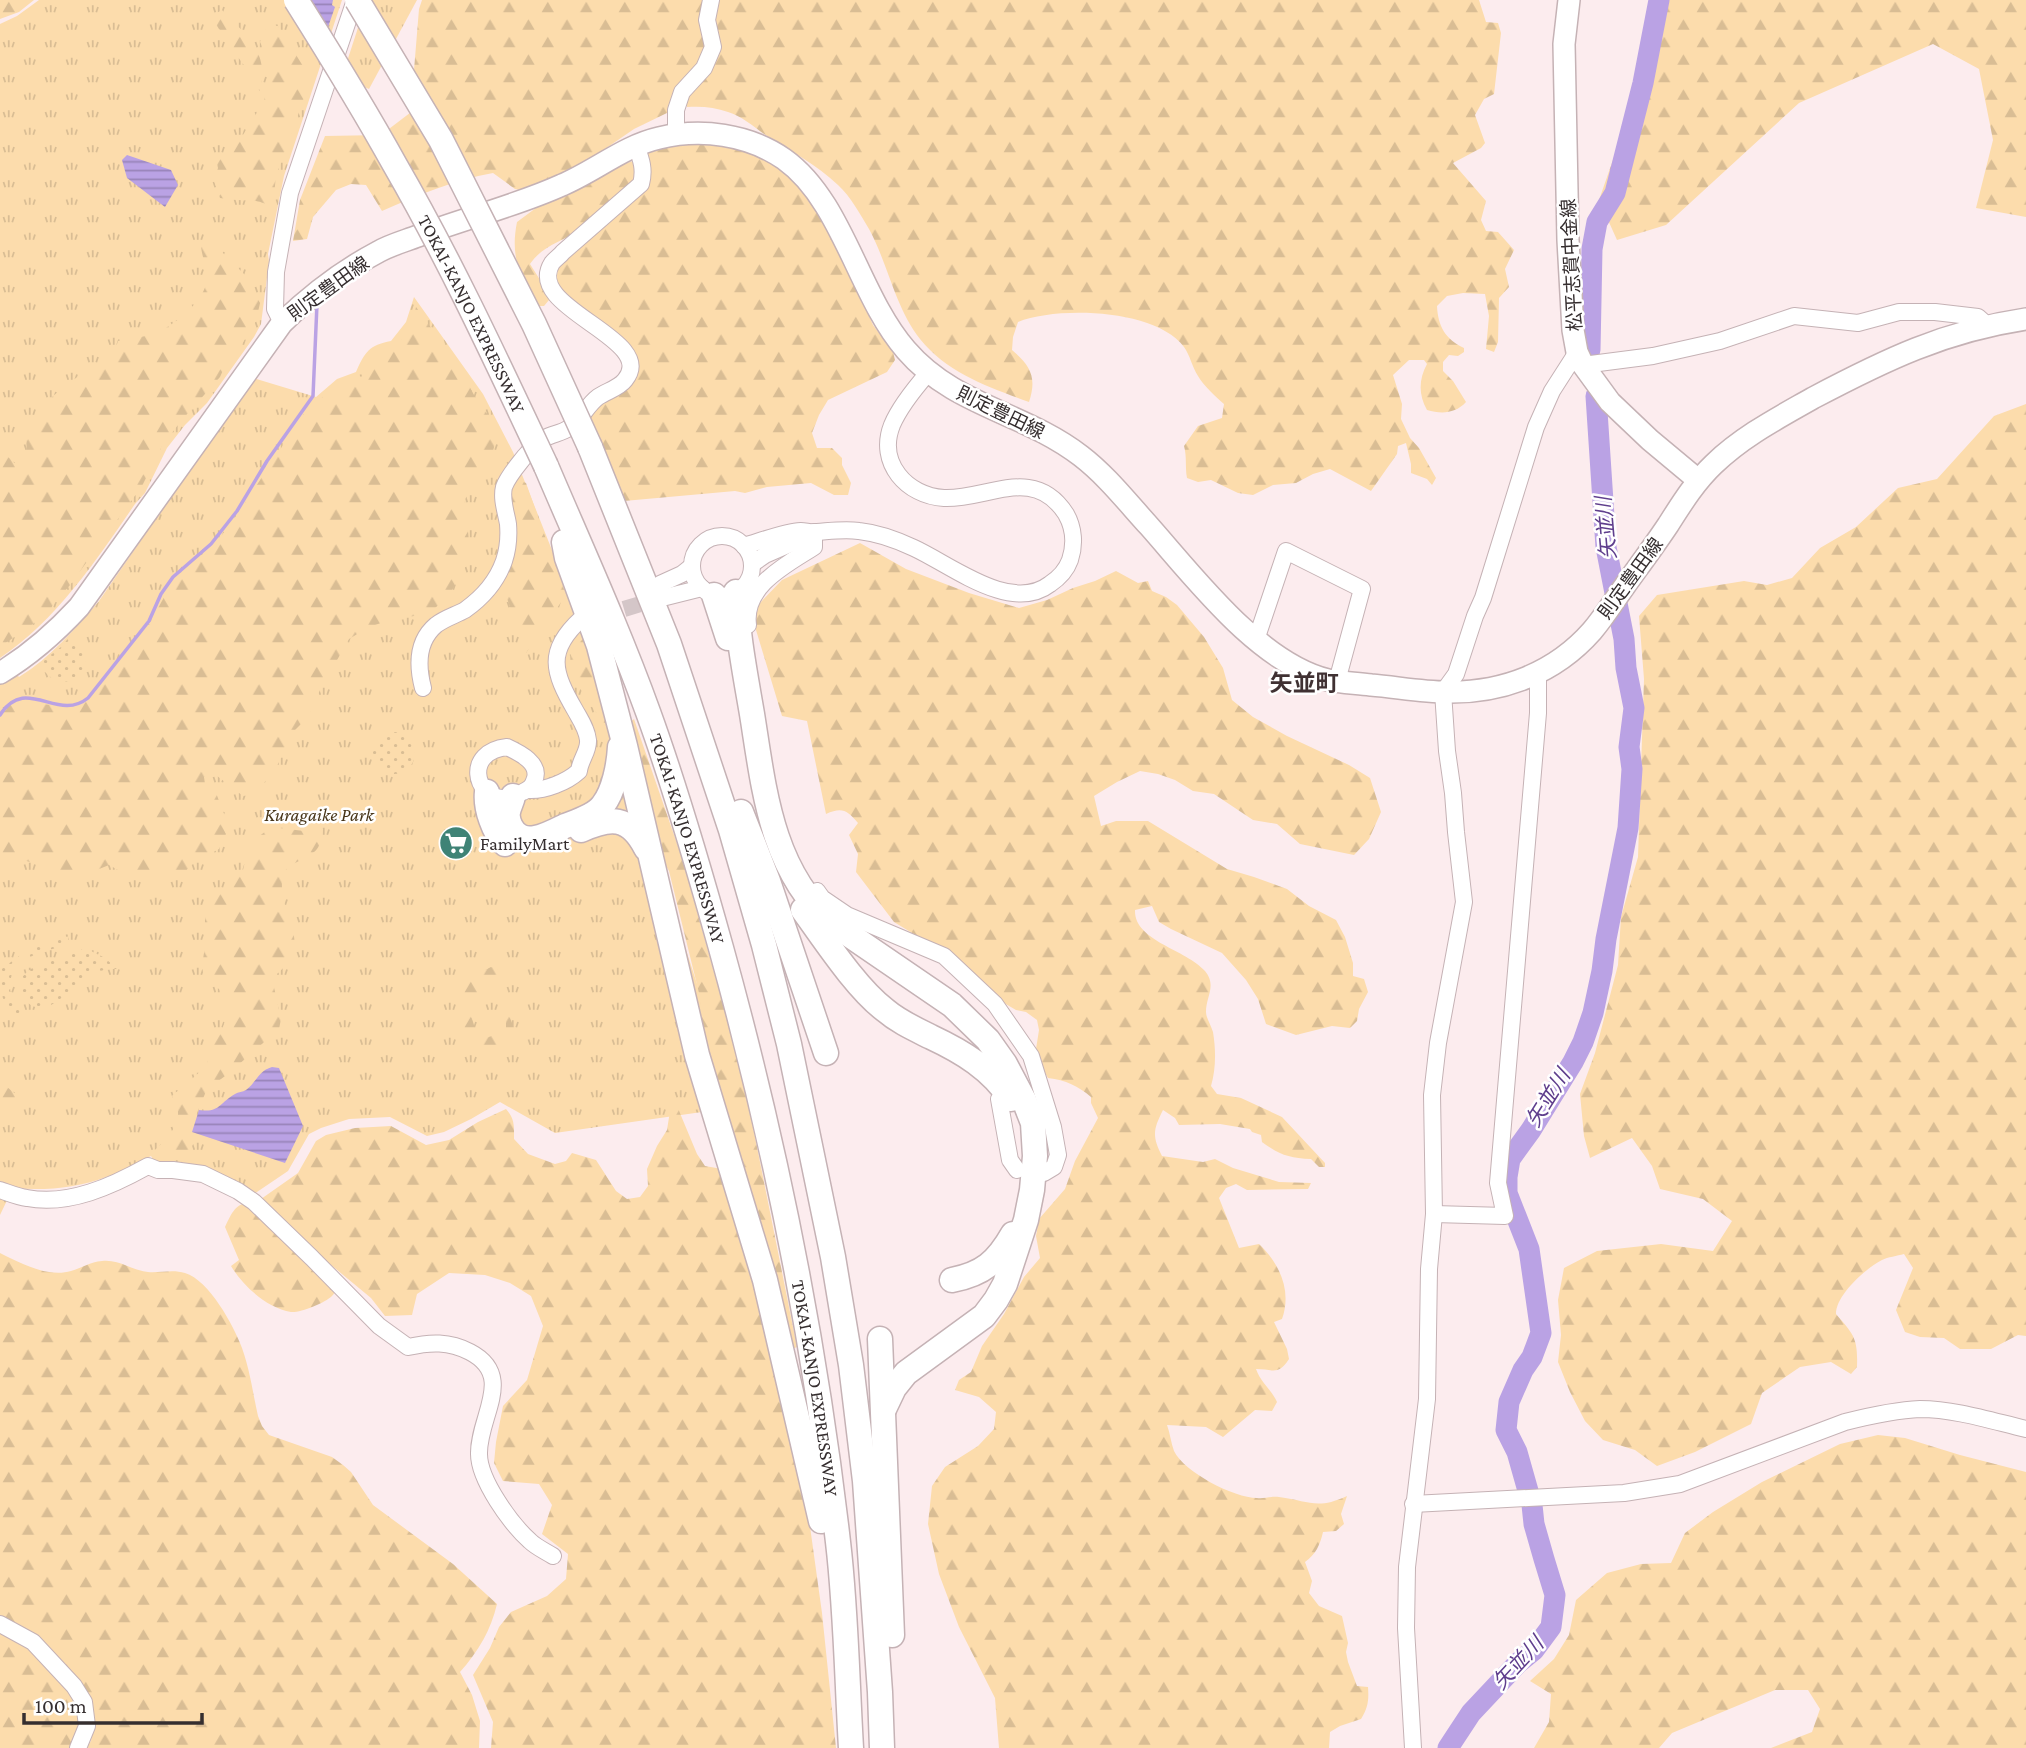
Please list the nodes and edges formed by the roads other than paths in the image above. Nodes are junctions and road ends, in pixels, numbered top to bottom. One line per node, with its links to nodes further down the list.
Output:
1 (296, 0): 12 (highway, TOKAI-KANJO EXPRESSWAY, bridge)
2 (356, 0): 8 (street); 21 (highway, TOKAI-KANJO EXPRESSWAY, bridge)
3 (711, 0): 5 (street)
4 (1569, 0): 10 (main road, 松平志賀中金線)
5 (676, 135): 6 (main road, 則定豊田線); 11 (main road, 則定豊田線)
6 (636, 145): 8 (main road, 則定豊田線); 25 (street)
7 (2026, 319): 9 (main road, 則定豊田線)
8 (282, 323): 22 (main road, 則定豊田線)
9 (1987, 325): 10 (street); 13 (main road, 則定豊田線)
10 (1580, 359): 13 (main road, 松平志賀中金線); 26 (street)
11 (928, 373): 14 (street); 20 (main road, 則定豊田線)
12 (546, 466): 27 (highway); 48 (highway, TOKAI-KANJO EXPRESSWAY)
13 (1698, 480): 23 (main road, 則定豊田線)
14 (814, 533): 15 (street); 16 (street); 38 (street)
15 (744, 546): 16 (street); 17 (street)
16 (752, 564): 18 (street)
17 (692, 566): 18 (street); 18 (street)
18 (718, 592): 41 (highway); 43 (highway)
19 (582, 622): 28 (street)
20 (1256, 640): 24 (main road, 則定豊田線); 24 (street)
21 (669, 644): 35 (highway); 51 (highway, TOKAI-KANJO EXPRESSWAY)
22 (0, 673)
23 (1538, 674): 26 (main road, 則定豊田線); 40 (street)
24 (1337, 681): 26 (main road, 則定豊田線)
25 (423, 688)
26 (1443, 692): 40 (street)
27 (617, 714): 31 (highway); 34 (highway)
28 (580, 764): 29 (street); 31 (street)
29 (536, 769): 30 (street); 31 (street)
30 (487, 792): 31 (street); 32 (highway)
31 (521, 793)
32 (620, 822): 33 (highway); 34 (highway)
33 (618, 847)
34 (650, 858): 48 (highway)
35 (826, 1053)
36 (999, 1099): 37 (street)
37 (1017, 1170)
38 (1044, 1173)
39 (0, 1190): 46 (street)
40 (1434, 1214): 45 (street)
41 (952, 1280)
42 (880, 1339): 43 (highway)
43 (884, 1409): 52 (highway)
44 (2026, 1429): 45 (street)
45 (1413, 1504): 53 (street)
46 (553, 1556)
47 (0, 1624): 49 (street)
48 (848, 1695): 50 (highway, TOKAI-KANJO EXPRESSWAY)
49 (78, 1748)
50 (851, 1748)
51 (883, 1748)
52 (890, 1748)
53 (1413, 1748)

